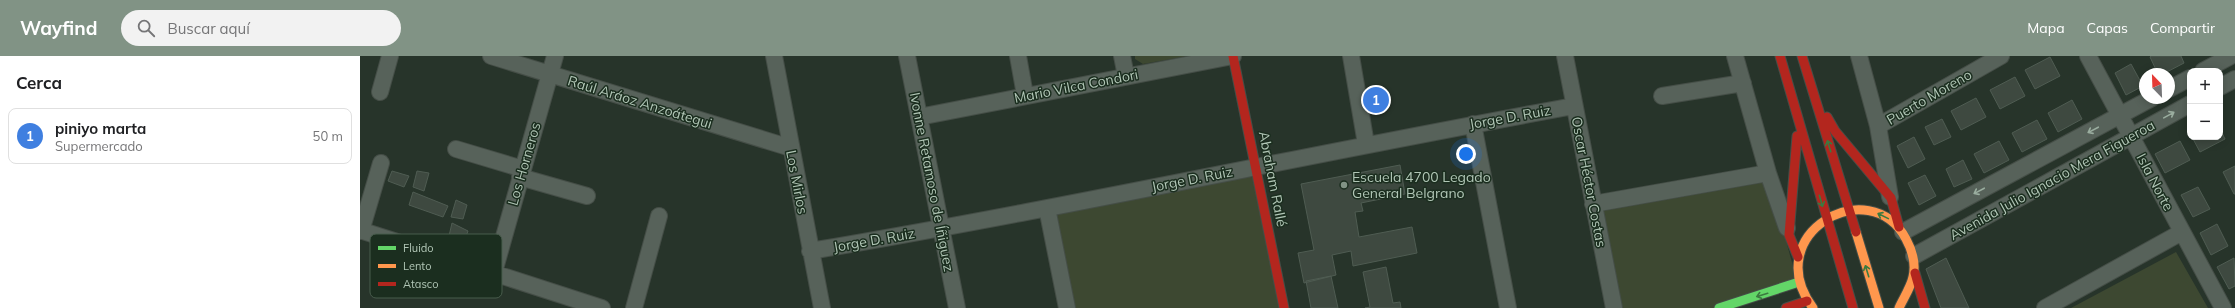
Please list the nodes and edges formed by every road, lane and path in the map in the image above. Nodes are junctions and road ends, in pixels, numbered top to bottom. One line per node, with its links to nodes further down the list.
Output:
1 (390, 56): 24 (street)
2 (490, 56): 19 (street, Raúl Aráoz Anzoátegui)
3 (555, 56): 19 (street, Los Horneros)
4 (774, 56): 38 (street, Los Mirlos)
5 (907, 56): 33 (street, Ivonne Retamoso de Íñiguez)
6 (1018, 56): 26 (street)
7 (1122, 56): 20 (street)
8 (1233, 56): 20 (street, Mario Vilca Condori); 41 (main road, Abraham Rallé)
9 (1351, 56): 37 (street)
10 (1565, 56): 30 (street, Oscar Héctor Costas)
11 (1735, 56): 22 (street)
12 (1780, 56): 28 (main road)
13 (1802, 56): 25 (main road)
14 (1859, 56): 35 (street)
15 (2001, 56): 35 (street, Puerto Moreno)
16 (2088, 56): 32 (street, Isla Norte)
17 (2231, 56): 18 (street)
18 (2209, 68)
19 (549, 74): 38 (street, Raúl Aráoz Anzoátegui); 42 (street, Los Horneros)
20 (1126, 76): 26 (street, Mario Vilca Condori)
21 (2187, 80): 23 (street)
22 (1742, 84): 27 (street); 43 (street)
23 (2175, 86)
24 (380, 92)
25 (1812, 92): 45 (main road); 48 (main road, one-way to 25)
26 (1025, 95): 33 (street, Mario Vilca Condori)
27 (1662, 96)
28 (1793, 99): 50 (main road, one-way to 50); 56 (main road)
29 (2141, 104): 32 (street, Avenida Julio Ignacio Mera Figueroa)
30 (1574, 106): 34 (street, Jorge D. Ruiz); 46 (street, Oscar Héctor Costas)
31 (2187, 106): 36 (street, Avenida Julio Ignacio Mera Figueroa, one-way to 31)
32 (2120, 115): 36 (street, Isla Norte); 52 (street, Avenida Julio Ignacio Mera Figueroa, one-way to 52)
33 (919, 117): 51 (street, Ivonne Retamoso de Íñiguez)
34 (1473, 124): 37 (street, Jorge D. Ruiz); 72 (street)
35 (1878, 126): 45 (street)
36 (2131, 136): 54 (street, Isla Norte); 59 (street, Avenida Julio Ignacio Mera Figueroa)
37 (1366, 144): 41 (street, Jorge D. Ruiz)
38 (790, 148): 58 (street, Los Mirlos)
39 (456, 149): 42 (street)
40 (381, 163): 53 (street)
41 (1256, 166): 47 (street, Jorge D. Ruiz); 71 (main road, Abraham Rallé)
42 (522, 173): 44 (street); 57 (street, Los Horneros)
43 (1768, 173): 46 (street); 56 (street)
44 (587, 196)
45 (1891, 198): 52 (main road)
46 (1593, 204): 73 (street, Oscar Héctor Costas)
47 (1047, 208): 51 (street, Jorge D. Ruiz); 70 (street)
48 (1848, 209): 50 (main road); 52 (main road, one-way to 48); 77 (main road, one-way to 48)
49 (659, 216): 67 (street)
50 (1826, 218): 60 (main road); 76 (main road)
51 (940, 229): 58 (street, Jorge D. Ruiz); 69 (street, Ivonne Retamoso de Íñiguez)
52 (1901, 229): 59 (main road)
53 (361, 231): 55 (street)
54 (2182, 232): 65 (street, Isla Norte); 80 (street)
55 (371, 234)
56 (1789, 235): 60 (main road)
57 (502, 244)
58 (810, 251): 68 (street, Los Mirlos)
59 (1914, 256): 61 (main road)
60 (1798, 257): 63 (main road)
61 (1915, 273): 78 (main road); 79 (main road)
62 (502, 275): 66 (street)
63 (1799, 282): 64 (main road); 74 (main road, one-way to 74)
64 (1810, 304): 75 (main road)
65 (2227, 305)
66 (602, 308)
67 (634, 308)
68 (822, 308)
69 (957, 308)
70 (1067, 308)
71 (1284, 308)
72 (1508, 308)
73 (1614, 308)
74 (1719, 308)
75 (1786, 308)
76 (1853, 308)
77 (1879, 308)
78 (1899, 308)
79 (1925, 308)
80 (2045, 308)

